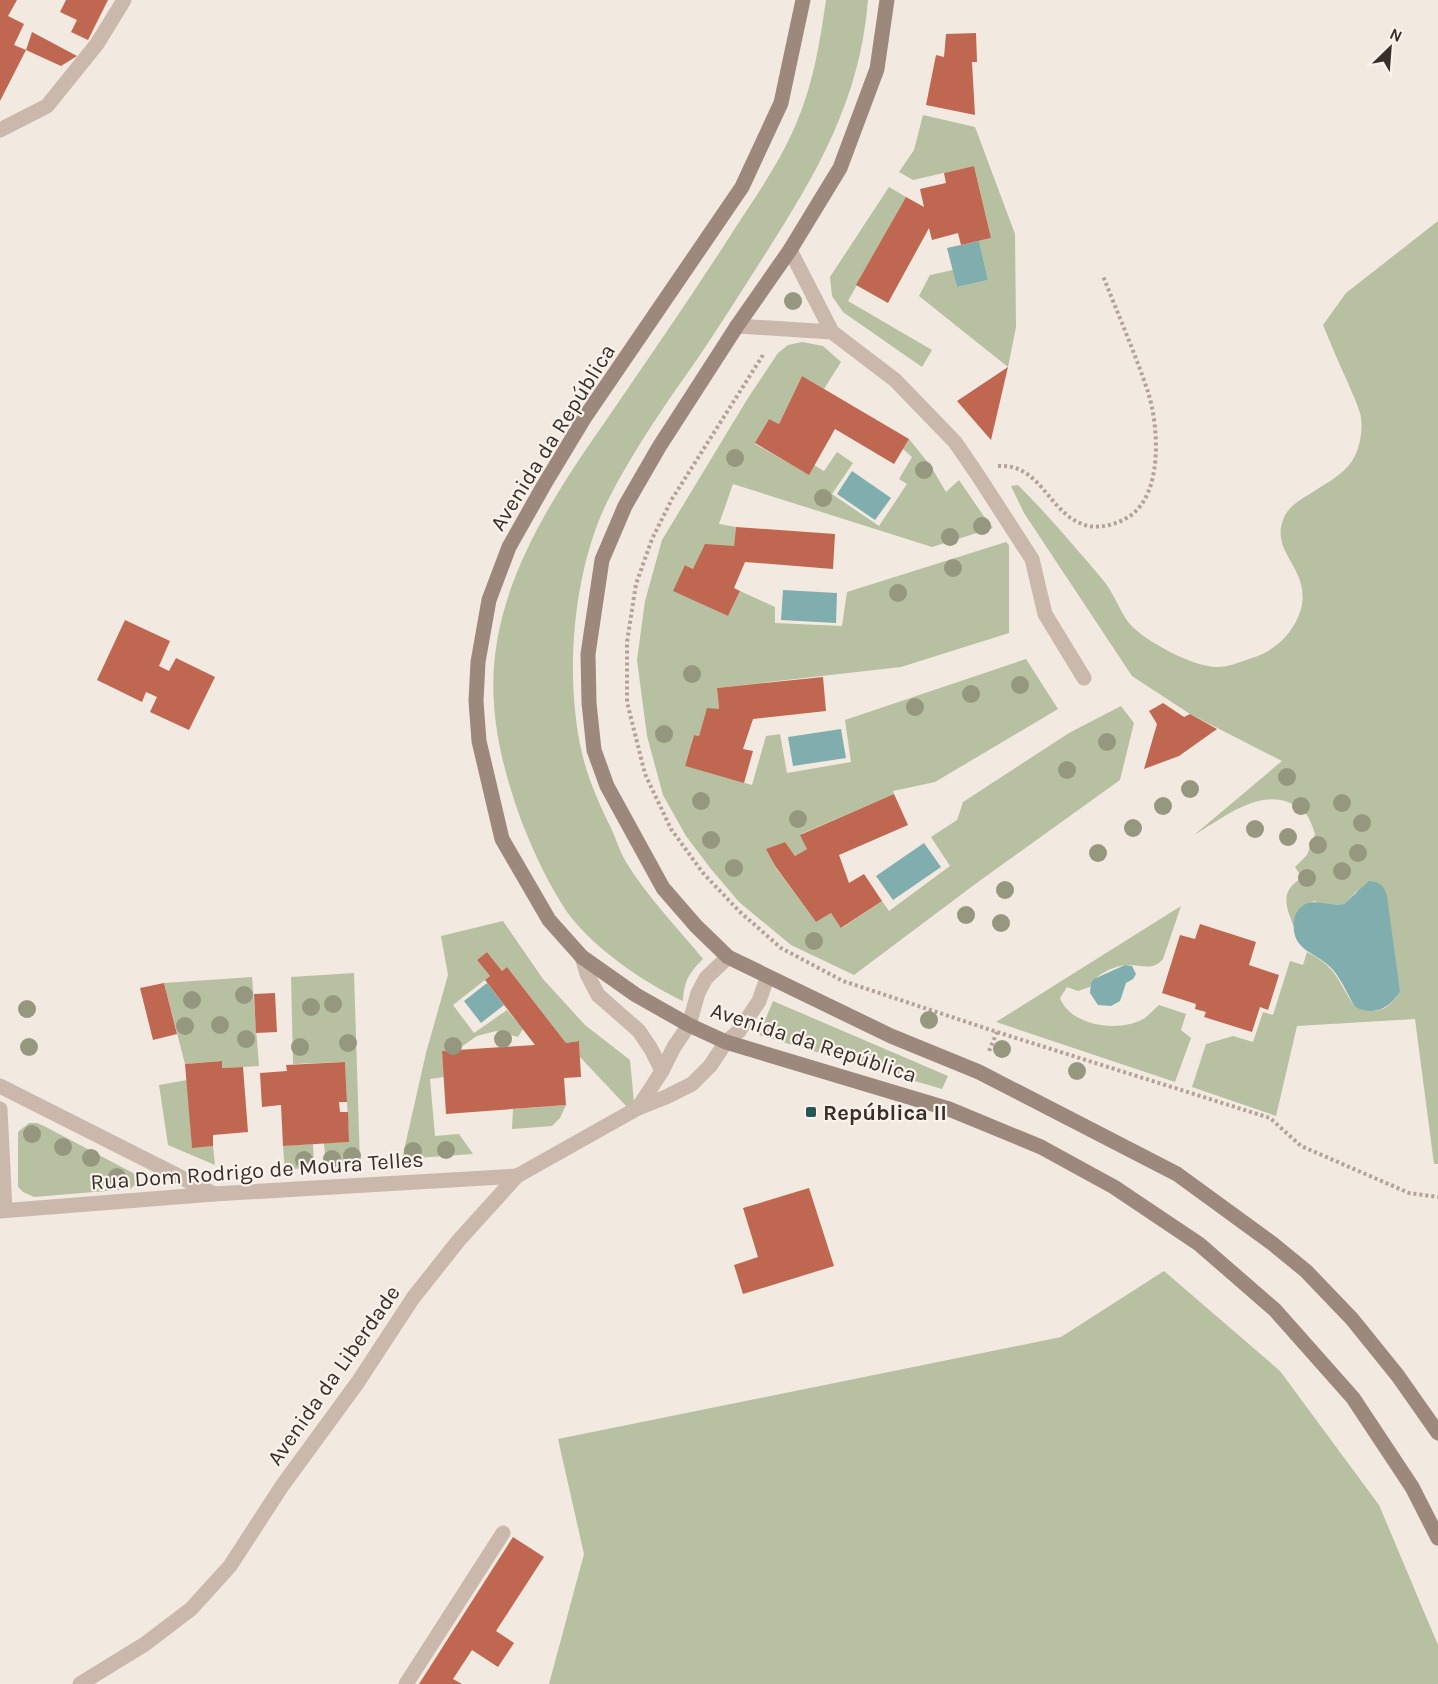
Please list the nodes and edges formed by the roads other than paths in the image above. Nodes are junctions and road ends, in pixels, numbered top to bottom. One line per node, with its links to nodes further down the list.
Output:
1 (124, 0): 4 (street)
2 (803, 0): 9 (main road, Avenida da República)
3 (887, 0): 5 (main road, Avenida da República)
4 (0, 130)
5 (790, 250): 6 (main road, Avenida da República); 7 (street)
6 (737, 327): 7 (street); 10 (main road, Avenida da República)
7 (832, 332): 8 (street)
8 (1084, 678)
9 (582, 957): 12 (main road, Avenida da República); 14 (street)
10 (728, 957): 11 (main road, Avenida da República); 12 (street)
11 (767, 978): 13 (street, Avenida da Liberdade); 21 (main road, Avenida da República)
12 (689, 1025): 13 (main road, Avenida da República); 14 (street)
13 (726, 1042): 16 (street, Avenida da Liberdade); 23 (main road, Avenida da República)
14 (662, 1071): 16 (street)
15 (0, 1086): 19 (street)
16 (638, 1108): 18 (street, Avenida da Liberdade)
17 (0, 1110): 20 (street)
18 (517, 1176): 19 (street, Rua Dom Rodrigo de Moura Telles); 24 (street, Avenida da Liberdade)
19 (214, 1194): 20 (street, Rua Dom Rodrigo de Moura Telles)
20 (3, 1210)
21 (1438, 1434)
22 (503, 1533): 25 (street)
23 (1438, 1538)
24 (80, 1684)
25 (406, 1684)

